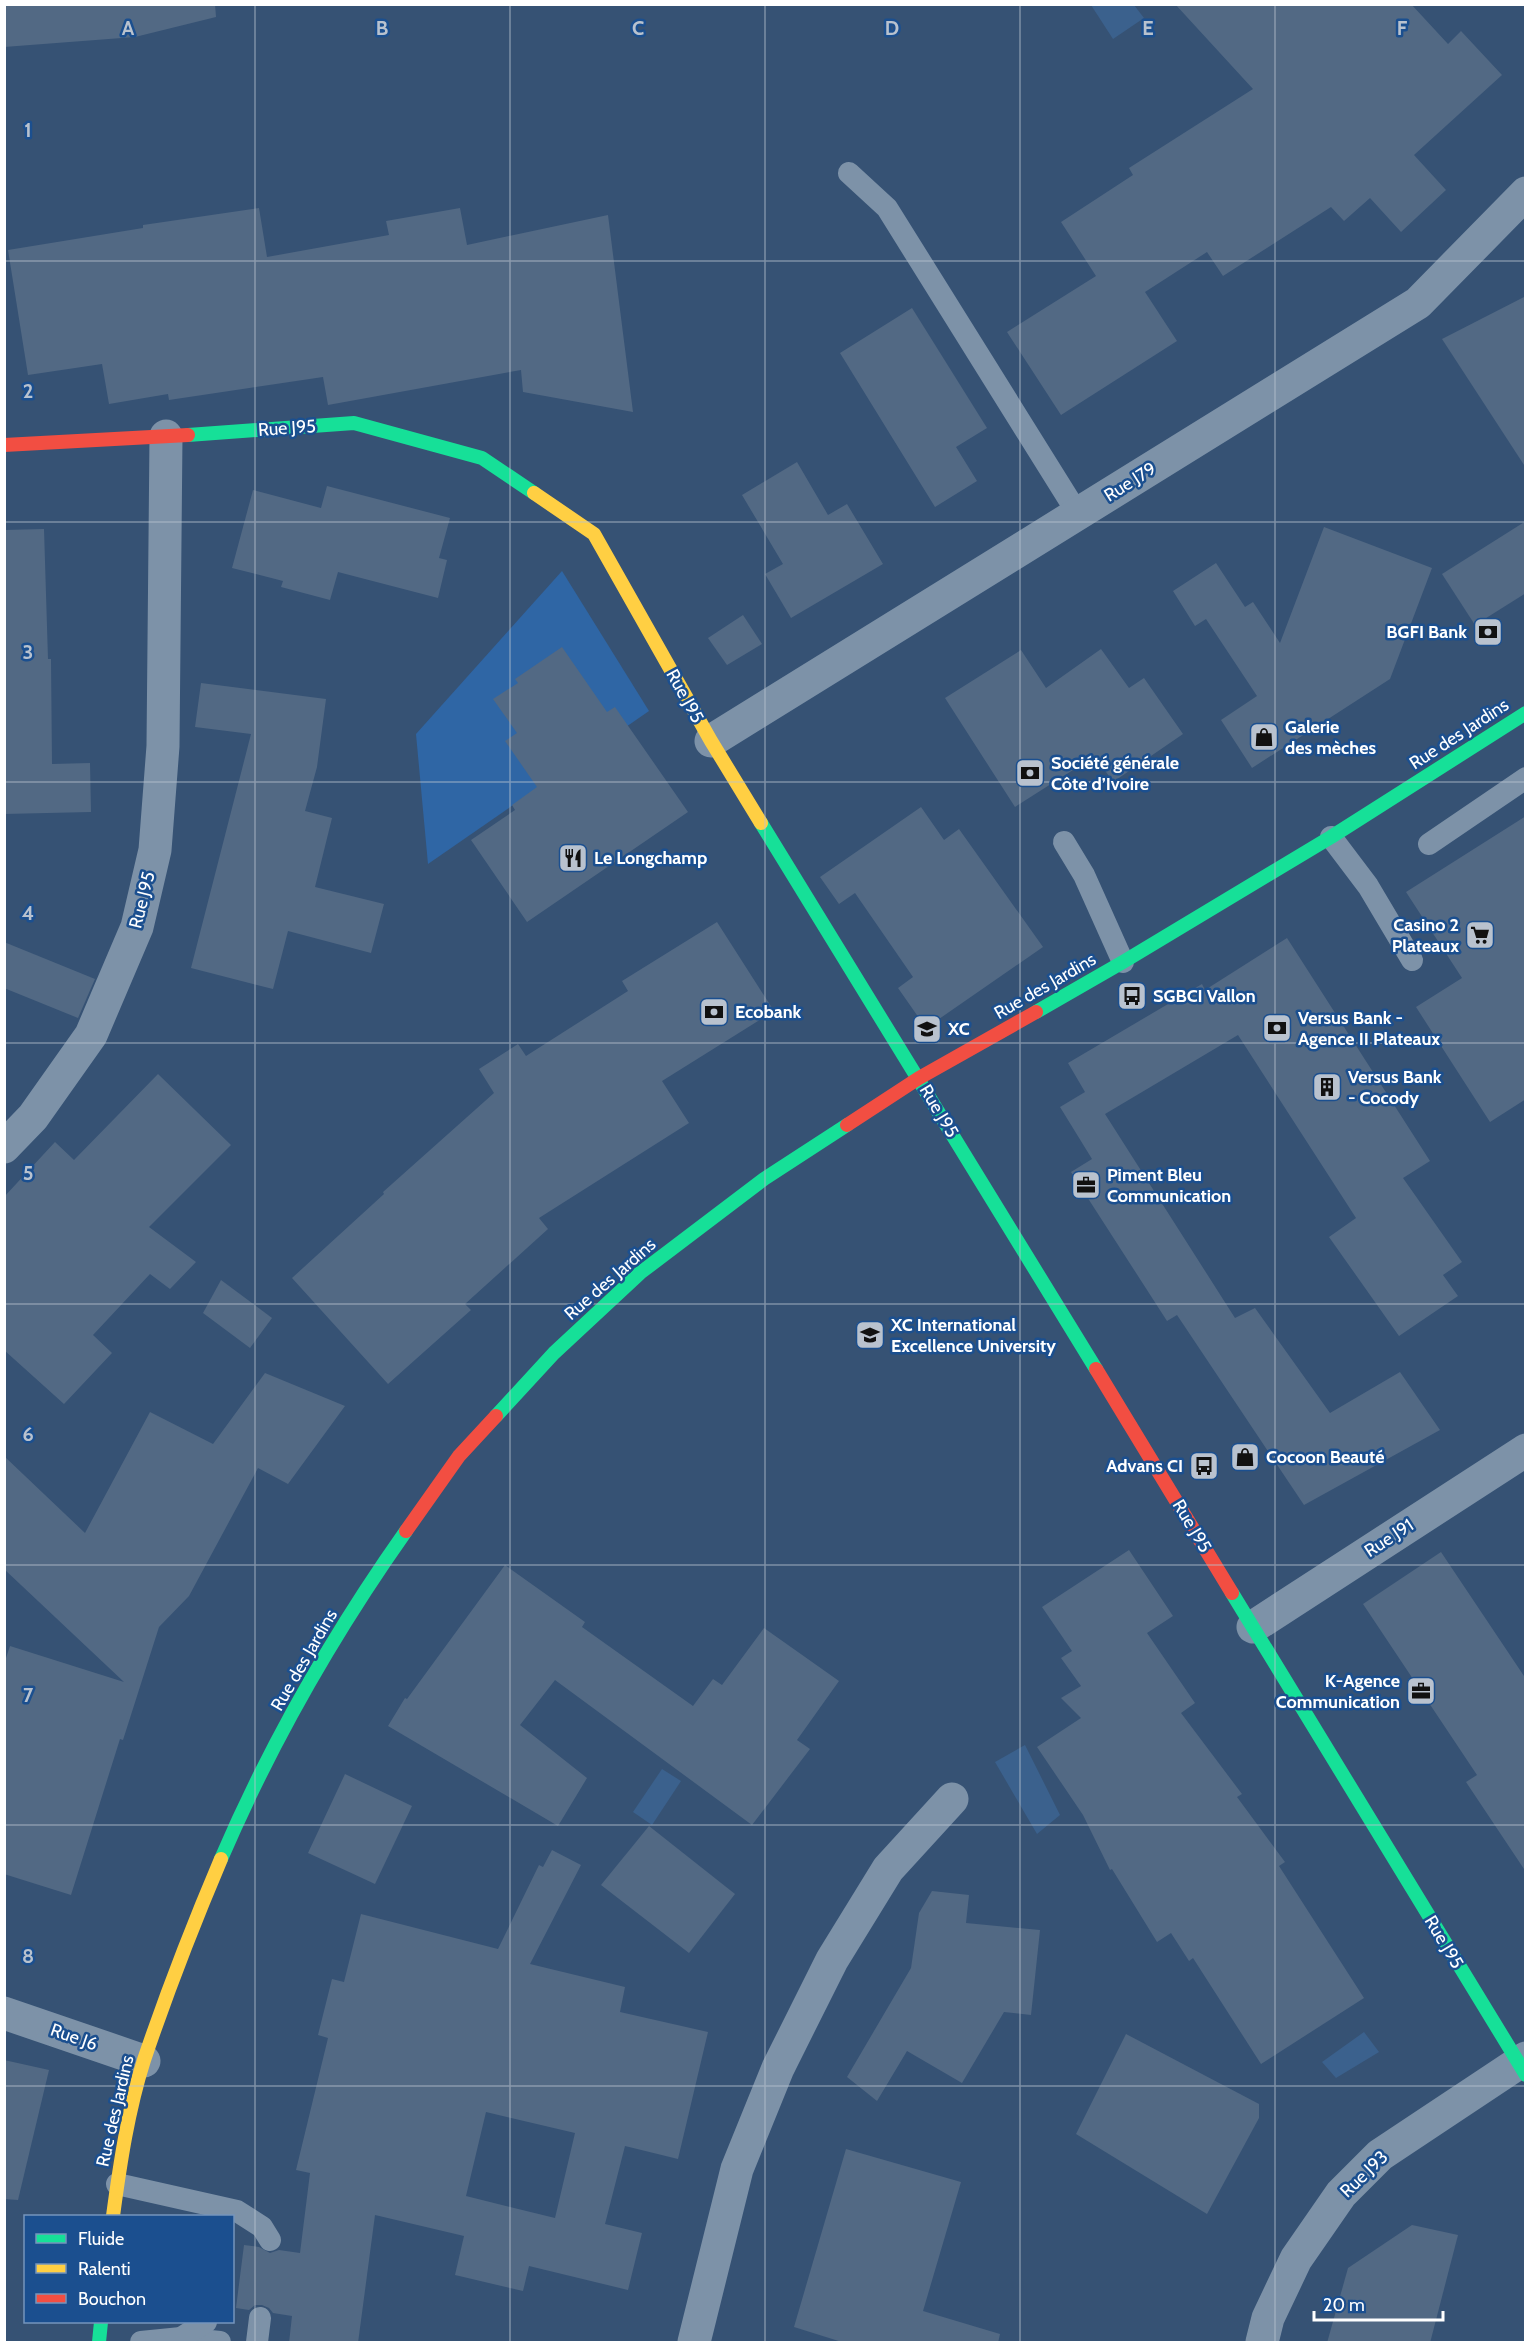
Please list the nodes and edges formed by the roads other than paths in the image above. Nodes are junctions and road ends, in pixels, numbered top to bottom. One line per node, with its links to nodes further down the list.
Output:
1 (849, 173): 5 (lane)
2 (1526, 193): 5 (street, Rue J79)
3 (166, 436): 4 (street, Rue J95); 7 (street, Rue J95); 15 (street, Rue J95)
4 (4, 445)
5 (1078, 514): 7 (street, Rue J79)
6 (1526, 712): 9 (street, Rue des Jardins)
7 (711, 741): 14 (street, Rue J95)
8 (1526, 778): 11 (lane)
9 (1331, 837): 12 (lane); 13 (street, Rue des Jardins)
10 (1064, 842): 13 (lane)
11 (1429, 844)
12 (1412, 960)
13 (1123, 962): 14 (street, Rue des Jardins)
14 (919, 1078): 17 (street, Rue J95); 20 (street, Rue des Jardins)
15 (4, 1147)
16 (1526, 1450): 17 (street, Rue J91)
17 (1253, 1627): 21 (street, Rue J95)
18 (952, 1799): 35 (street)
19 (4, 2013): 20 (street, Rue J6)
20 (144, 2061): 22 (street, Rue des Jardins)
21 (1523, 2066): 36 (street, Rue J93)
22 (117, 2184): 23 (lane); 24 (street, Rue des Jardins)
23 (191, 2200): 25 (lane); 26 (lane)
24 (113, 2215)
25 (205, 2215)
26 (270, 2240)
27 (261, 2318): 34 (lane)
28 (101, 2323): 31 (street)
29 (204, 2323): 30 (lane)
30 (181, 2338): 32 (lane); 33 (lane)
31 (99, 2343)
32 (141, 2343)
33 (220, 2343)
34 (257, 2343)
35 (694, 2343)
36 (1262, 2343)

